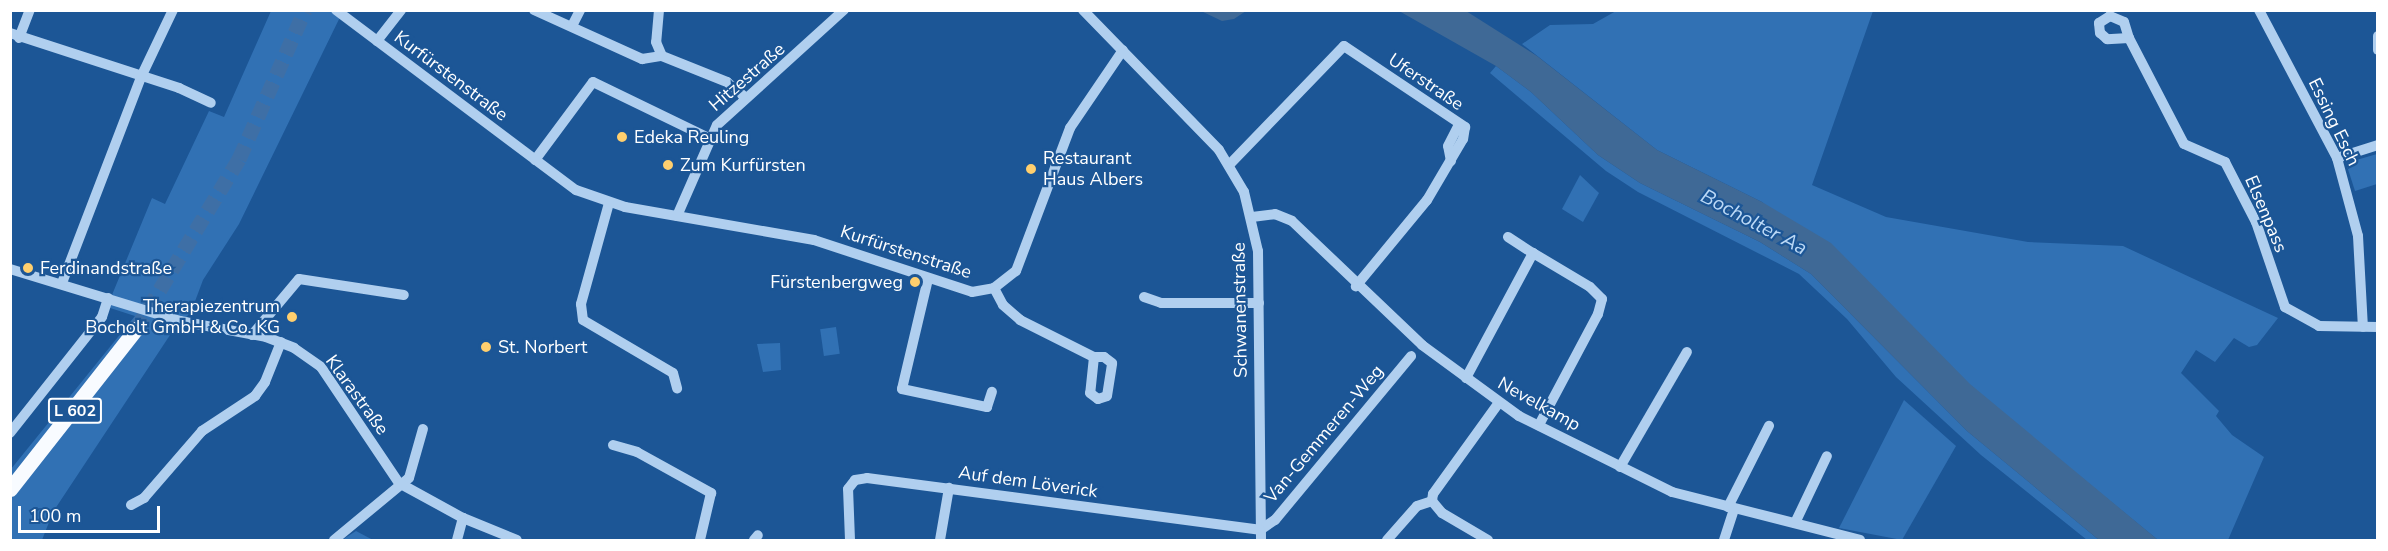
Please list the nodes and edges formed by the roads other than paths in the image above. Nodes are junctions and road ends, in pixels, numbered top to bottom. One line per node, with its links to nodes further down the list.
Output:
1 (30, 10): 12 (street)
2 (173, 10): 19 (street)
3 (336, 10): 15 (street, Kurfürstenstraße)
4 (401, 10): 15 (street)
5 (534, 10): 11 (street)
6 (580, 10): 11 (street)
7 (659, 10): 18 (street)
8 (844, 10): 20 (street, Hitzestraße)
9 (1083, 10): 16 (street, Schwanenstraße)
10 (2259, 10): 24 (street, Essing Esch)
11 (572, 26): 18 (street)
12 (15, 35): 19 (street)
13 (2378, 36): 17 (street)
14 (2129, 38): 41 (street, Elsenpass)
15 (377, 41): 25 (street, Kurfürstenstraße)
16 (1123, 50): 26 (street, Schwanenstraße); 36 (street, Kurfürstenstraße)
17 (2378, 50)
18 (662, 56): 20 (street)
19 (141, 77): 21 (street); 34 (street)
20 (745, 97): 22 (street, Hitzestraße)
21 (211, 103)
22 (709, 138): 25 (street); 28 (street, Hitzestraße)
23 (2378, 145): 24 (street)
24 (2337, 158): 41 (street, Essing Esch)
25 (535, 160): 27 (street, Kurfürstenstraße)
26 (1230, 164): 29 (street, Schwanenstraße); 35 (street, Uferstraße)
27 (609, 203): 28 (street, Kurfürstenstraße); 50 (street)
28 (677, 216): 33 (street, Kurfürstenstraße)
29 (1252, 217): 35 (street, Nevelkamp); 40 (street, Schwanenstraße)
30 (1508, 237): 31 (street)
31 (1533, 253): 49 (street); 53 (street)
32 (10, 269): 34 (street, Klarastraße)
33 (928, 279): 36 (street, Kurfürstenstraße); 51 (street)
34 (62, 284): 39 (street, Klarastraße)
35 (1356, 286): 49 (street, Nevelkamp)
36 (994, 288): 48 (street)
37 (404, 295): 44 (street)
38 (1144, 297): 40 (street)
39 (108, 298): 44 (street, Klarastraße); 56 (street)
40 (1259, 303): 68 (street, Schwanenstraße)
41 (2363, 327): 42 (street, Elsenpass)
42 (2378, 327)
43 (136, 329): 62 (main road, L 602)
44 (252, 335): 45 (street, Klarastraße)
45 (281, 342): 60 (street, Klarastraße); 64 (street)
46 (1688, 352): 59 (street)
47 (1411, 356): 68 (street, Van-Gemmeren-Weg)
48 (1094, 357)
49 (1466, 378): 52 (street, Nevelkamp)
50 (677, 388)
51 (992, 392)
52 (1498, 404): 53 (street, Nevelkamp); 63 (street)
53 (1539, 425): 59 (street, Nevelkamp)
54 (1769, 426): 65 (street)
55 (423, 429): 60 (street)
56 (10, 433)
57 (613, 445): 72 (street)
58 (1827, 456): 67 (street)
59 (1620, 467): 65 (street, Nevelkamp)
60 (399, 483): 66 (street, Klarastraße); 69 (street)
61 (949, 488): 68 (street, Auf dem Löverick); 73 (street, Auf dem Löverick); 74 (street)
62 (10, 489)
63 (1432, 501): 75 (street); 76 (street)
64 (131, 505)
65 (1731, 508): 67 (street, Nevelkamp); 77 (street)
66 (463, 518): 70 (street); 71 (street, Klarastraße)
67 (1794, 523): 78 (street, Nevelkamp)
68 (1261, 535)
69 (333, 540)
70 (457, 540)
71 (517, 540)
72 (700, 540)
73 (850, 540)
74 (940, 540)
75 (1387, 540)
76 (1488, 540)
77 (1724, 540)
78 (1860, 540)

